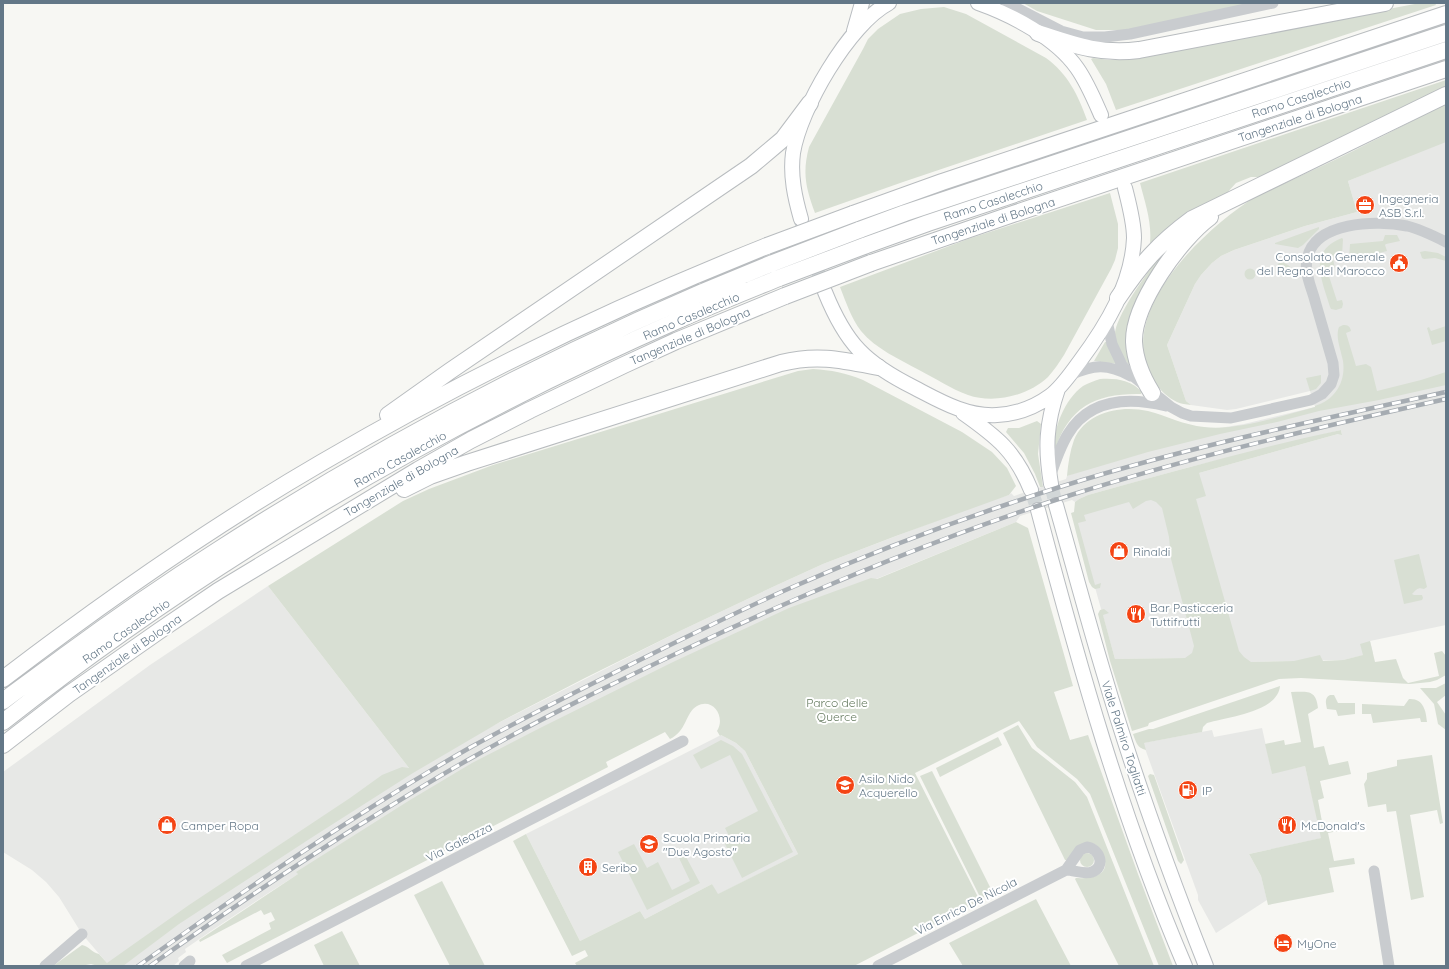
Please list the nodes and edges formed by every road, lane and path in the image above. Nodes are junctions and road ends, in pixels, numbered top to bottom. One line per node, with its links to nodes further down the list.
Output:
1 (862, 3): 10 (main road)
2 (889, 3): 10 (main road)
3 (980, 3): 8 (main road)
4 (1007, 3): 5 (street)
5 (1273, 3)
6 (1385, 3): 8 (highway)
7 (1446, 14): 30 (highway, bridge)
8 (1038, 33): 15 (main road)
9 (1446, 33): 37 (highway, Ramo Casalecchio, bridge)
10 (852, 35): 14 (main road)
11 (1446, 50): 38 (highway, Ramo Casalecchio, bridge)
12 (1446, 69): 35 (highway, Tangenziale di Bologna, bridge)
13 (1446, 95): 17 (highway)
14 (810, 104): 18 (main road); 30 (highway)
15 (1101, 115)
16 (1125, 188): 21 (main road)
17 (1243, 194): 21 (highway); 27 (highway)
18 (800, 219)
19 (1446, 242): 28 (street)
20 (825, 292): 23 (main road)
21 (1118, 298): 22 (main road)
22 (1107, 321): 24 (main road); 25 (street)
23 (878, 367): 29 (main road); 35 (highway)
24 (1071, 375): 25 (street); 26 (main road)
25 (1133, 378): 27 (street)
26 (1058, 388): 29 (main road); 31 (main road)
27 (1152, 393): 28 (street)
28 (1171, 407): 31 (street)
29 (956, 408): 32 (main road)
30 (321, 463): 36 (highway)
31 (1051, 480)
32 (1031, 490)
33 (1056, 505): 48 (main road, Viale Palmiro Togliatti)
34 (1038, 510): 47 (main road, Viale Palmiro Togliatti)
35 (239, 578): 40 (highway, Tangenziale di Bologna)
36 (3, 679)
37 (3, 701)
38 (3, 722)
39 (683, 741): 45 (street, Via Galeazza)
40 (3, 745)
41 (1066, 870): 46 (street, Via Enrico De Nicola)
42 (1374, 871): 49 (street)
43 (82, 934): 44 (street)
44 (45, 966)
45 (246, 966)
46 (878, 966)
47 (1185, 966)
48 (1206, 966)
49 (1389, 966)

